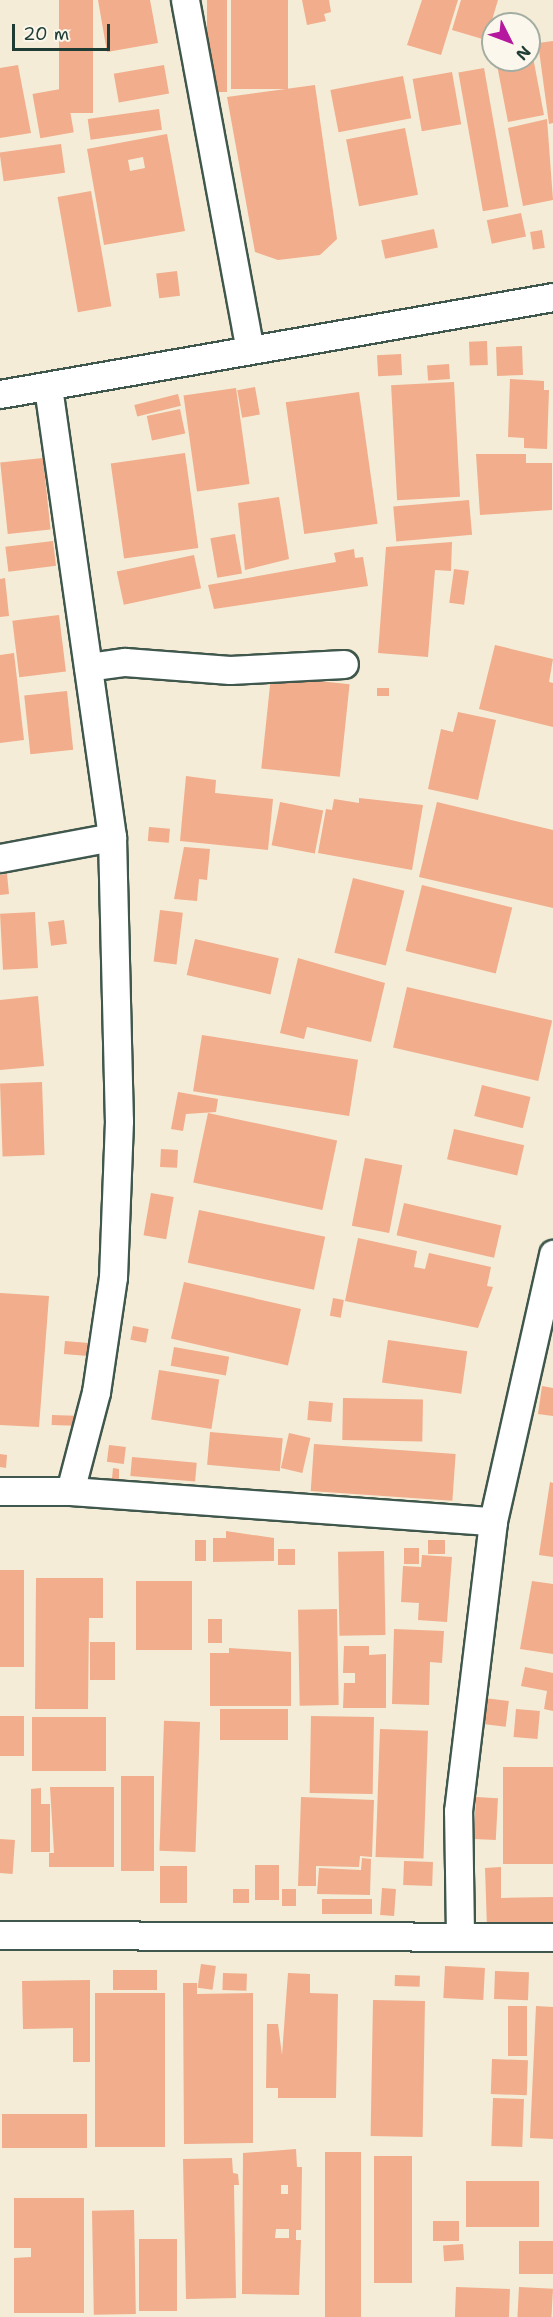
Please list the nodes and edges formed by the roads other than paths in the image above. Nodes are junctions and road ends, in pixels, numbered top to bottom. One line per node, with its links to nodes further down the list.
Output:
1 (185, 0): 3 (street)
2 (553, 297): 3 (street)
3 (249, 346): 4 (street)
4 (48, 387): 5 (street); 7 (street)
5 (0, 394)
6 (344, 664): 7 (street)
7 (88, 667): 8 (street)
8 (112, 837): 9 (street); 12 (street)
9 (0, 858)
10 (553, 1254): 13 (street)
11 (0, 1491): 12 (street)
12 (70, 1491): 13 (street)
13 (494, 1521): 14 (street)
14 (460, 1934): 15 (street); 16 (street)
15 (0, 1935)
16 (553, 1937)

